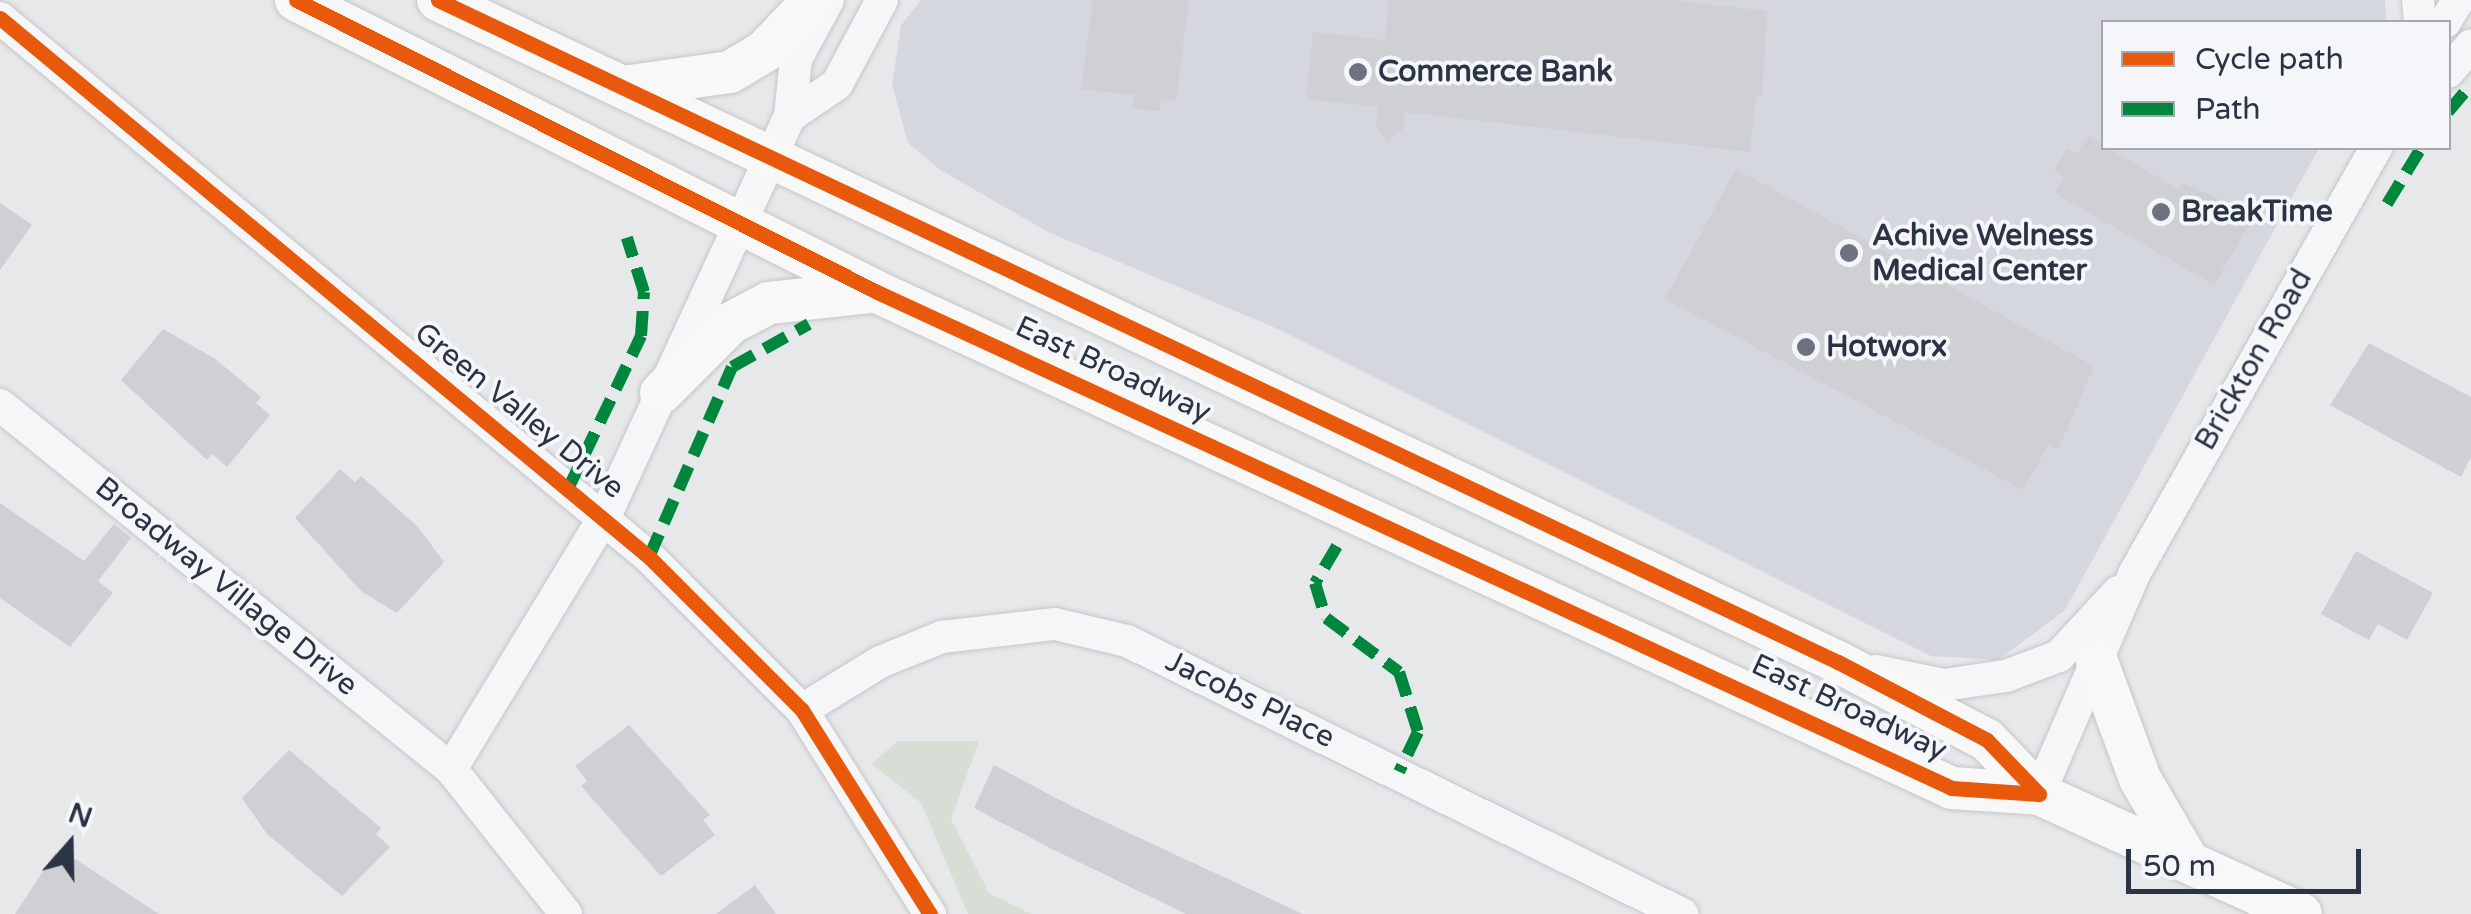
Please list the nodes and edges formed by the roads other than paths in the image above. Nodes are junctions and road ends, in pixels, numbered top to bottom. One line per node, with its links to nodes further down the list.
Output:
1 (296, 0): 13 (main road, East Broadway)
2 (438, 0): 9 (main road, East Broadway)
3 (812, 0): 9 (main road)
4 (828, 0): 10 (street)
5 (882, 0): 10 (street)
6 (0, 18): 17 (street, Green Valley Drive)
7 (2471, 46): 8 (street)
8 (2451, 69)
9 (622, 88): 12 (main road, East Broadway)
10 (790, 116): 12 (street)
11 (2376, 150): 18 (street, Brickton Road)
12 (769, 157): 13 (street); 19 (main road, East Broadway)
13 (735, 224): 14 (main road, East Broadway); 15 (street)
14 (877, 292): 15 (main road); 23 (main road, East Broadway)
15 (661, 393): 17 (street)
16 (0, 405): 22 (street, Broadway Village Drive)
17 (606, 516): 21 (street, Green Valley Drive); 22 (street)
18 (2134, 574): 19 (street, Brickton Road); 20 (street, Brickton Road)
19 (1838, 662): 23 (main road, East Broadway)
20 (2097, 662): 23 (street, Brickton Road); 24 (main road)
21 (802, 710): 26 (street, Green Valley Drive); 27 (street, Jacobs Place)
22 (452, 769): 25 (street, Broadway Village Drive)
23 (2039, 794): 24 (main road, East Broadway)
24 (2188, 861): 28 (main road, East Broadway)
25 (566, 914)
26 (930, 914)
27 (1682, 914)
28 (2301, 914)

